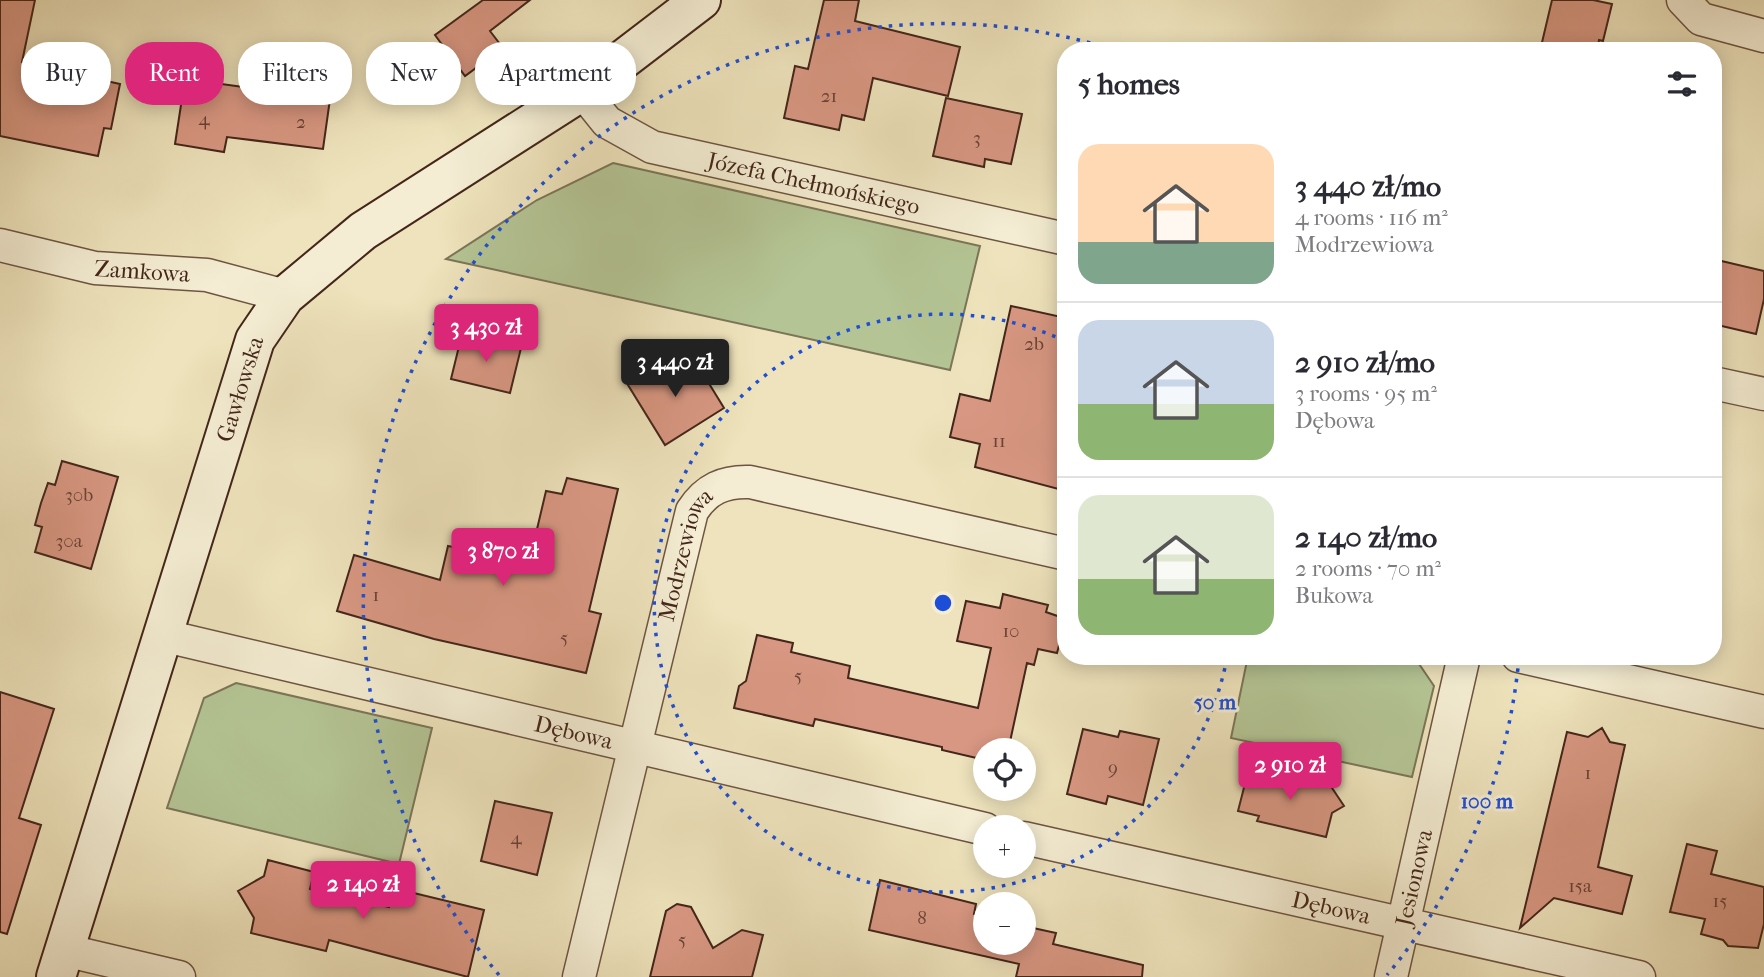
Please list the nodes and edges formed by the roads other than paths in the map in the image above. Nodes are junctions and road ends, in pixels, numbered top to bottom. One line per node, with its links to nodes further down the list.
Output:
1 (701, 0): 4 (street, Gawłowska)
2 (1684, 1): 3 (street)
3 (1764, 36)
4 (636, 50)
5 (560, 105): 9 (street, Gawłowska)
6 (593, 105): 7 (street, Józefa Chełmońskiego)
7 (1057, 237)
8 (0, 245): 9 (street, Zamkowa)
9 (285, 296): 13 (street, Gawłowska)
10 (1722, 385): 11 (street)
11 (1764, 394)
12 (1057, 552): 17 (street, Modrzewiowa)
13 (161, 635): 17 (street, Dębowa); 21 (street, Gawłowska)
14 (1462, 665): 20 (street, Jesionowa)
15 (1558, 665): 16 (street)
16 (1764, 712)
17 (636, 747): 18 (street, Dębowa); 23 (street, Modrzewiowa)
18 (973, 826)
19 (1036, 841): 20 (street, Dębowa)
20 (1403, 924): 24 (street, Jesionowa); 25 (street, Dębowa)
21 (60, 964): 22 (street)
22 (179, 977)
23 (579, 977)
24 (1391, 977)
25 (1639, 977)

